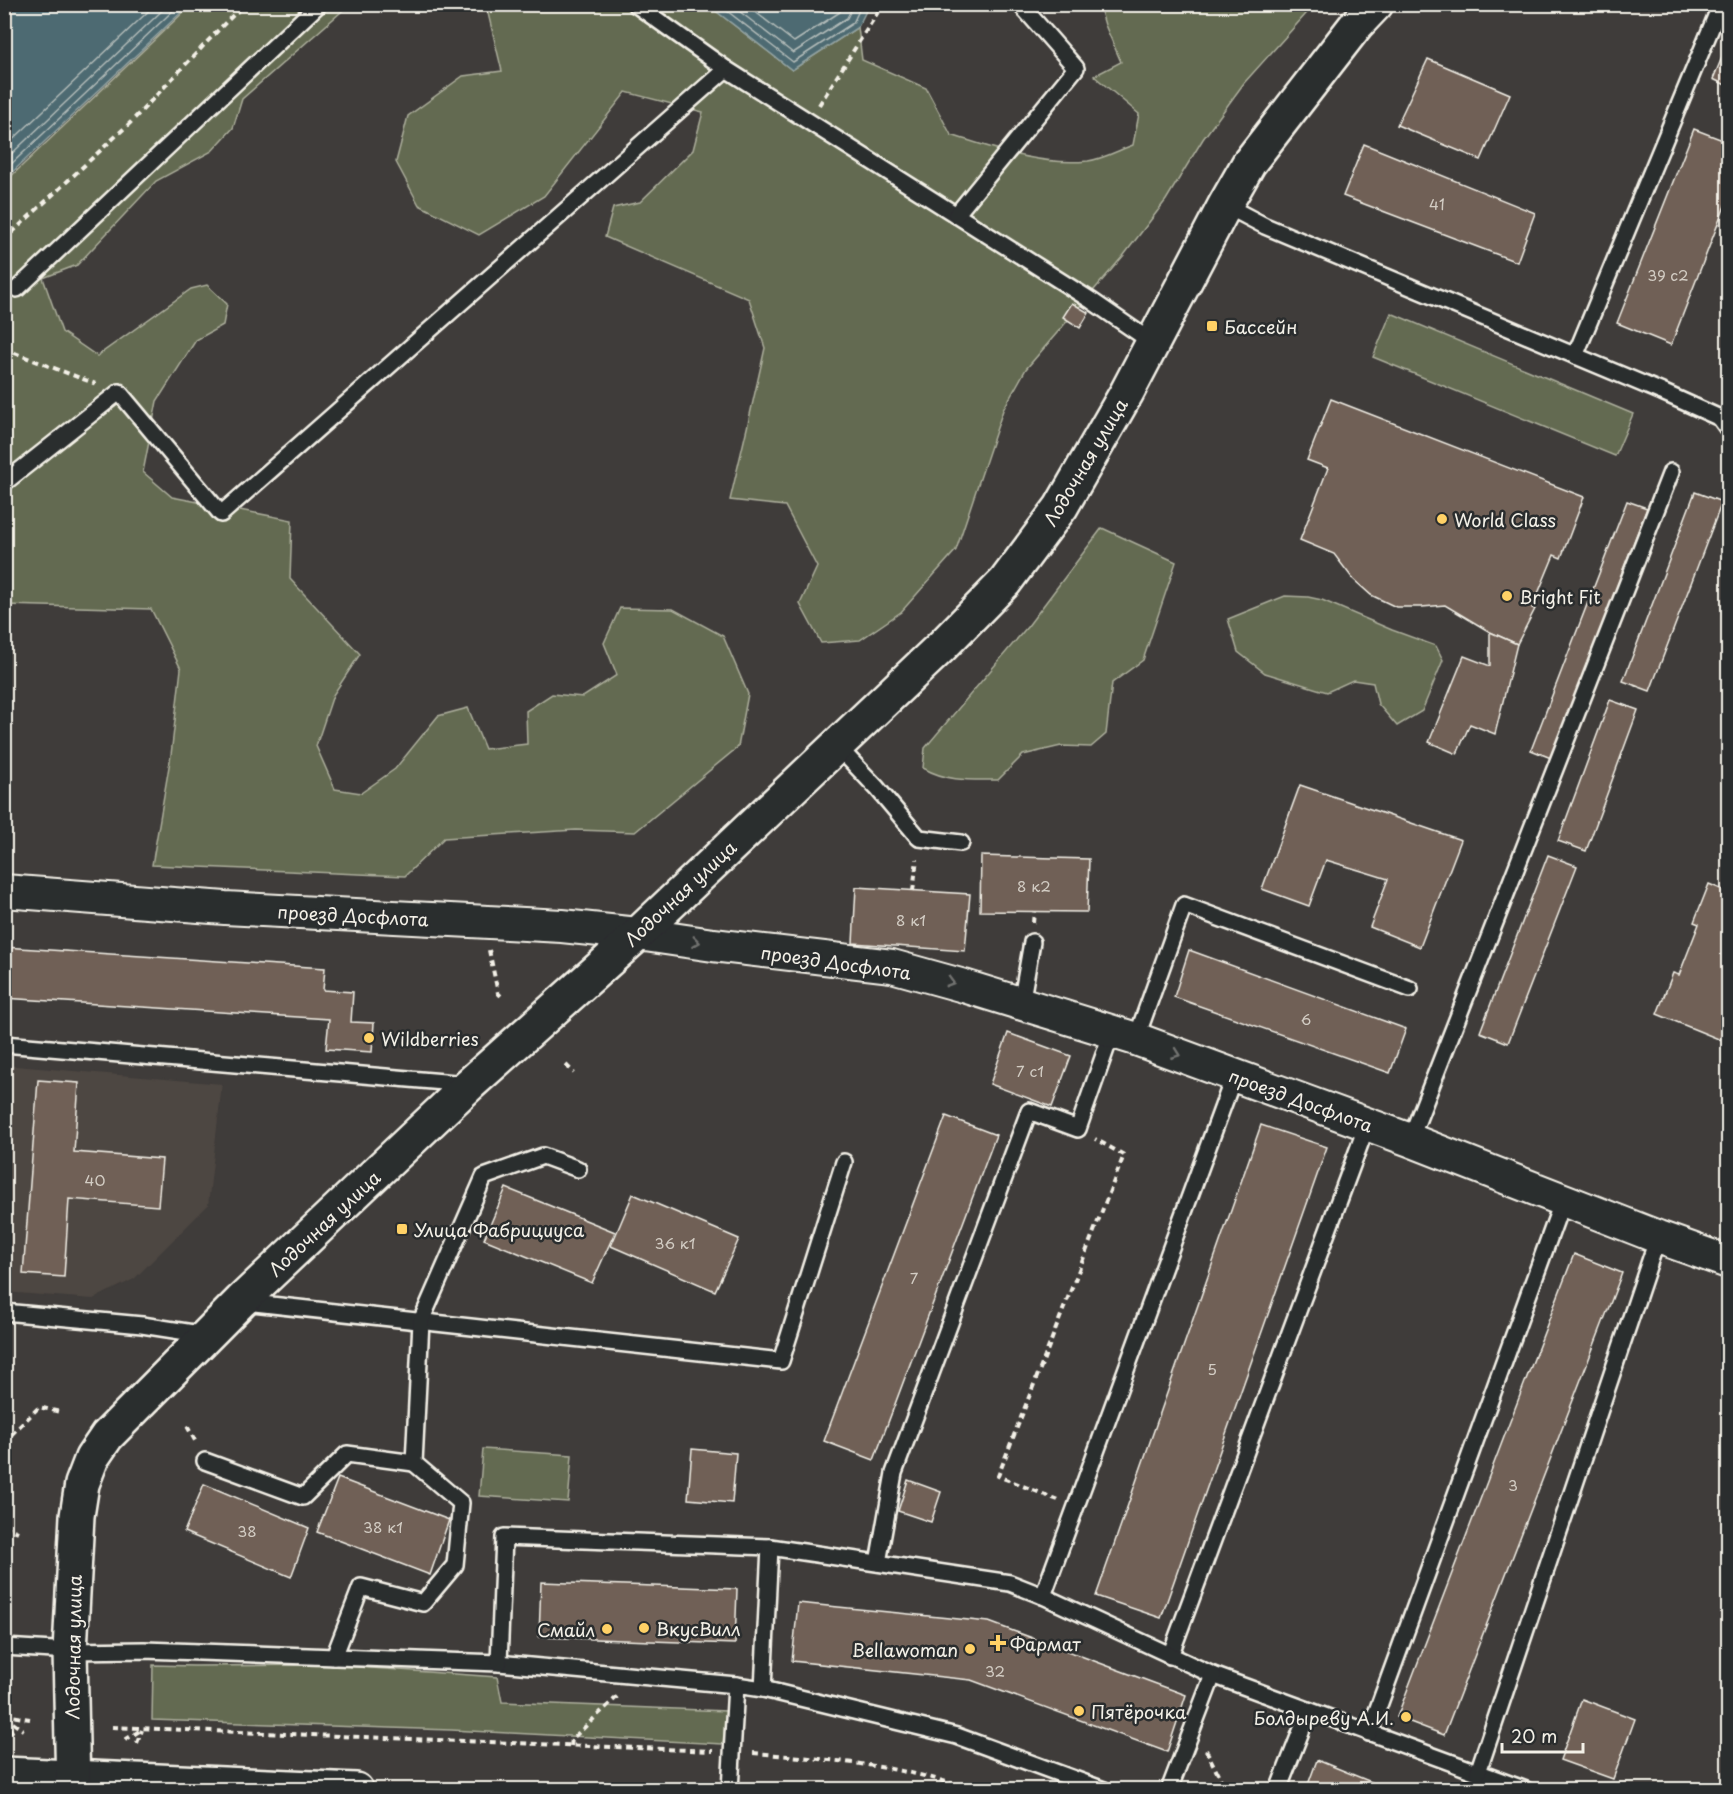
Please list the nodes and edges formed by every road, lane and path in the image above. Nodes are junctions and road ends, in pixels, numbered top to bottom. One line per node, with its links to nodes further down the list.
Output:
1 (245, 4): 12 (path)
2 (319, 4): 13 (lane)
3 (635, 4): 8 (lane)
4 (883, 4): 9 (path)
5 (1020, 4): 11 (lane)
6 (1376, 4): 10 (street, Лодочная улица)
7 (1721, 4): 16 (lane)
8 (726, 69): 9 (lane); 17 (lane)
9 (809, 121): 11 (lane)
10 (1225, 205): 14 (street, Лодочная улица); 16 (lane)
11 (956, 215): 14 (lane)
12 (4, 240)
13 (17, 288)
14 (1153, 343): 21 (street, Лодочная улица)
15 (4, 349): 17 (path)
16 (1575, 356): 18 (lane)
17 (119, 392): 20 (lane)
18 (1728, 429)
19 (1671, 472): 39 (lane)
20 (4, 483)
21 (837, 746): 22 (lane); 26 (street, Лодочная улица)
22 (919, 838): 23 (lane); 25 (path)
23 (961, 843)
24 (4, 891): 26 (street, проезд Досфлота)
25 (913, 891)
26 (638, 934): 31 (street, проезд Досфлота, one-way to 31); 37 (street, Лодочная улица)
27 (1032, 942): 31 (lane)
28 (488, 946): 30 (path)
29 (1410, 989): 32 (lane)
30 (501, 996)
31 (1021, 1004): 32 (street, проезд Досфлота)
32 (1124, 1036): 36 (street, проезд Досфлота, one-way to 36); 58 (lane)
33 (4, 1044): 37 (lane)
34 (566, 1065): 35 (path)
35 (574, 1074)
36 (1234, 1076): 38 (street, проезд Досфлота); 54 (lane)
37 (470, 1084): 46 (street, Лодочная улица)
38 (1367, 1125): 39 (street, проезд Досфлота); 62 (lane)
39 (1410, 1140): 43 (street, проезд Досфлота)
40 (1101, 1142): 54 (path)
41 (844, 1162): 48 (lane)
42 (578, 1169): 48 (lane)
43 (1563, 1200): 44 (street, проезд Досфлота); 76 (lane)
44 (1658, 1237): 45 (street, проезд Досфлота); 82 (lane)
45 (1728, 1262)
46 (241, 1302): 48 (lane); 49 (street, Лодочная улица)
47 (4, 1312): 49 (lane)
48 (421, 1321): 53 (lane)
49 (206, 1335): 61 (street, Лодочная улица)
50 (60, 1412): 51 (path)
51 (4, 1442)
52 (205, 1461): 53 (lane)
53 (414, 1463): 63 (lane)
54 (1075, 1507): 59 (lane)
55 (4, 1526): 56 (path)
56 (18, 1532)
57 (770, 1547): 58 (lane); 64 (lane); 68 (lane)
58 (878, 1563): 59 (lane)
59 (1043, 1596): 62 (lane)
60 (4, 1647): 61 (lane)
61 (70, 1651): 63 (lane); 84 (street, Лодочная улица)
62 (1170, 1656): 66 (lane)
63 (334, 1657): 64 (lane)
64 (499, 1663): 65 (lane)
65 (630, 1675): 67 (lane); 80 (path)
66 (1213, 1675): 69 (lane); 72 (lane)
67 (736, 1685): 68 (lane); 81 (lane)
68 (763, 1689): 88 (lane)
69 (1309, 1711): 76 (lane); 91 (lane)
70 (4, 1717): 71 (path); 75 (path); 77 (path)
71 (30, 1719)
72 (1193, 1725): 89 (lane); 90 (path)
73 (112, 1727): 74 (path)
74 (142, 1729): 78 (path); 79 (path); 80 (path)
75 (23, 1730)
76 (1369, 1732): 82 (lane)
77 (15, 1737)
78 (125, 1740)
79 (137, 1743)
80 (571, 1746): 81 (path)
81 (732, 1751): 86 (lane); 87 (path)
82 (1478, 1772): 92 (lane)
83 (4, 1774): 84 (street)
84 (73, 1784): 85 (street)
85 (356, 1790)
86 (730, 1790)
87 (971, 1790)
88 (1104, 1790)
89 (1169, 1790)
90 (1226, 1790)
91 (1278, 1790)
92 (1526, 1790)

